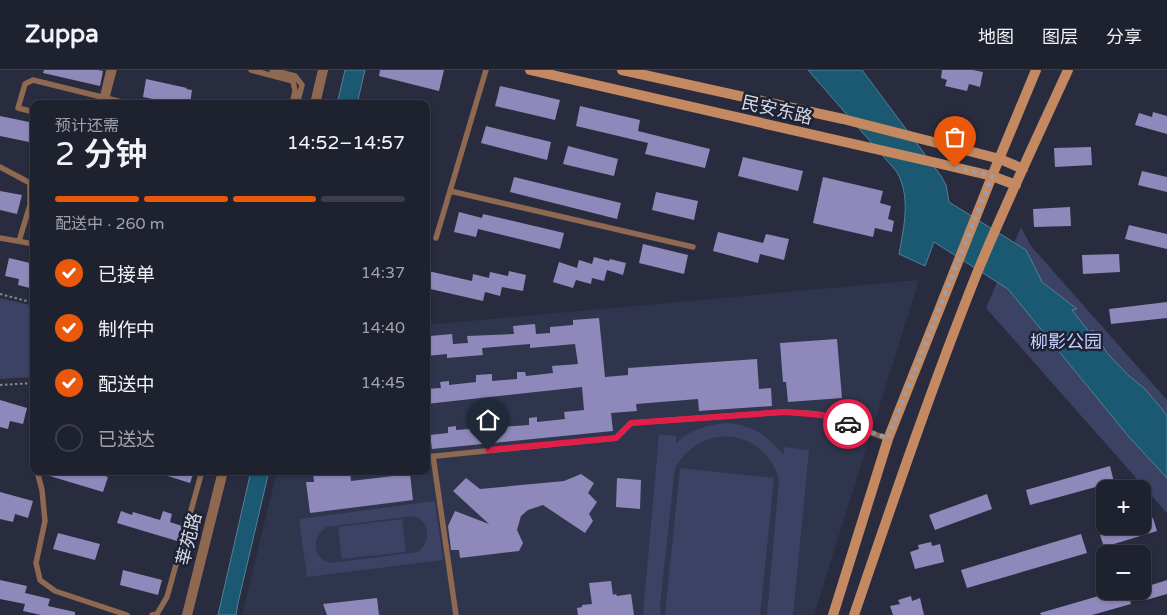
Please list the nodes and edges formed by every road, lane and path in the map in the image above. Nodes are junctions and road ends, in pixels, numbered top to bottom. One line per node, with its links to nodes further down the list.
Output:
1 (109, 70): 12 (lane)
2 (114, 70): 13 (lane)
3 (251, 70): 14 (lane)
4 (272, 70): 15 (lane)
5 (323, 70): 16 (street)
6 (486, 70): 23 (lane)
7 (530, 70): 21 (main road, 民安东路)
8 (622, 70): 18 (main road, 民安东路)
9 (1036, 70): 18 (main road)
10 (1068, 70): 20 (main road)
11 (101, 100): 17 (lane)
12 (104, 100)
13 (104, 100)
14 (293, 100)
15 (298, 100)
16 (316, 100)
17 (30, 111)
18 (1000, 159): 20 (main road, 民安东路); 21 (main road)
19 (0, 167): 26 (lane)
20 (1023, 168): 22 (main road)
21 (992, 176): 22 (main road, 民安东路); 33 (main road)
22 (1016, 185): 44 (main road)
23 (450, 191): 25 (lane); 28 (lane)
24 (0, 238): 26 (lane)
25 (436, 238)
26 (19, 241): 27 (lane)
27 (30, 243)
28 (693, 247)
29 (0, 294): 30 (path)
30 (30, 302)
31 (30, 383): 32 (path)
32 (0, 385)
33 (888, 438): 35 (lane); 43 (main road)
34 (430, 456): 35 (lane)
35 (433, 456): 42 (lane)
36 (38, 475): 39 (lane)
37 (201, 475): 40 (lane)
38 (222, 475): 41 (street, 莘苑路)
39 (127, 615)
40 (152, 615)
41 (187, 615)
42 (456, 615)
43 (833, 615)
44 (854, 615)

